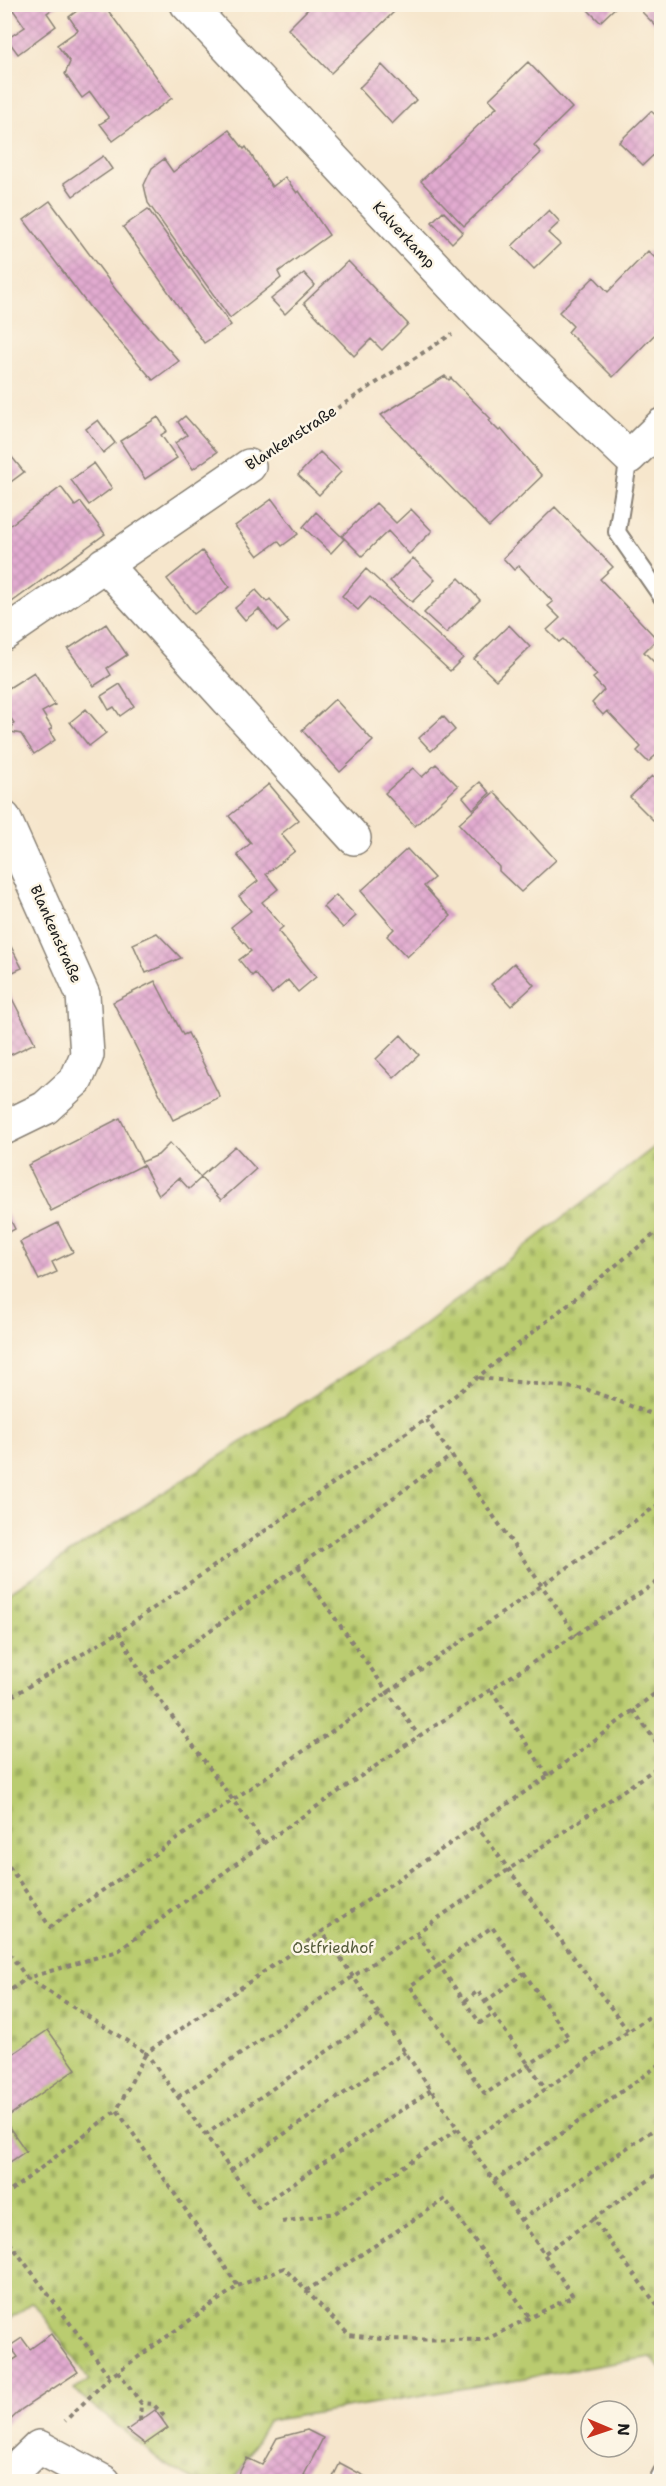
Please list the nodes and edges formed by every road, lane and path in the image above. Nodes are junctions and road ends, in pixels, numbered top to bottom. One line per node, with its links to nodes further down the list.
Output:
1 (187, 4): 2 (street, Kalverkamp)
2 (480, 315): 4 (street, Kalverkamp); 5 (path, Blankenstraße)
3 (662, 424): 4 (street)
4 (629, 457): 7 (lane)
5 (249, 466): 6 (street, Blankenstraße)
6 (104, 564): 8 (street, Blankenstraße); 10 (street)
7 (662, 597)
8 (4, 634)
9 (4, 818): 11 (street, Blankenstraße)
10 (354, 838)
11 (4, 1128)
12 (662, 1228): 13 (path)
13 (478, 1378): 14 (path); 15 (path)
14 (662, 1418)
15 (426, 1419): 16 (path); 21 (path)
16 (451, 1456): 18 (path); 20 (path)
17 (662, 1502): 20 (path)
18 (298, 1566): 23 (path); 26 (path)
19 (662, 1579): 22 (path)
20 (540, 1587): 22 (path); 26 (path)
21 (120, 1632): 23 (path); 27 (path)
22 (576, 1635): 25 (path)
23 (144, 1678): 33 (path)
24 (662, 1688): 28 (path)
25 (490, 1690): 29 (path); 32 (path)
26 (388, 1692): 29 (path); 33 (path)
27 (4, 1701)
28 (633, 1710): 30 (path); 32 (path)
29 (419, 1736): 35 (path)
30 (662, 1750)
31 (662, 1764): 37 (path)
32 (548, 1776): 34 (path)
33 (233, 1801): 35 (path); 36 (path)
34 (476, 1825): 37 (path); 38 (path)
35 (264, 1844): 44 (path)
36 (4, 1859)
37 (509, 1871): 39 (path); 51 (path)
38 (321, 1930): 43 (path); 53 (path)
39 (417, 1934): 41 (path); 43 (path)
40 (4, 1946): 44 (path)
41 (438, 1964): 42 (path); 46 (path); 55 (path)
42 (525, 1973): 47 (path); 55 (path)
43 (354, 1977): 50 (path); 58 (path)
44 (27, 1978): 45 (path); 53 (path)
45 (4, 1995)
46 (464, 2001): 47 (path); 49 (path)
47 (485, 2002): 49 (path)
48 (661, 2010): 51 (path)
49 (493, 2014): 55 (path)
50 (380, 2015): 52 (path); 62 (path)
51 (628, 2031): 56 (path)
52 (405, 2052): 57 (path); 64 (path)
53 (146, 2053): 58 (path); 59 (path)
54 (662, 2063): 66 (path)
55 (529, 2066): 56 (path)
56 (546, 2089): 63 (path)
57 (431, 2090): 61 (path); 64 (path)
58 (178, 2097): 62 (path)
59 (117, 2110): 67 (path); 73 (path)
60 (662, 2124): 69 (path)
61 (458, 2129): 63 (path); 70 (path)
62 (205, 2134): 64 (path)
63 (468, 2143): 66 (path)
64 (231, 2170)
65 (662, 2171): 68 (path)
66 (494, 2181): 69 (path)
67 (4, 2196)
68 (593, 2219): 72 (path); 75 (path)
69 (521, 2220): 72 (path)
70 (282, 2222)
71 (4, 2235): 78 (path)
72 (544, 2253): 76 (path)
73 (238, 2286): 74 (path); 77 (path)
74 (306, 2290): 76 (path); 76 (path)
75 (662, 2312)
76 (531, 2319)
77 (118, 2372): 78 (path); 79 (path)
78 (110, 2377): 82 (path)
79 (141, 2403): 80 (path); 81 (path)
80 (162, 2419)
81 (141, 2421)
82 (39, 2447): 84 (street); 85 (street)
83 (662, 2472): 86 (lane)
84 (4, 2481)
85 (104, 2481)
86 (657, 2481)

